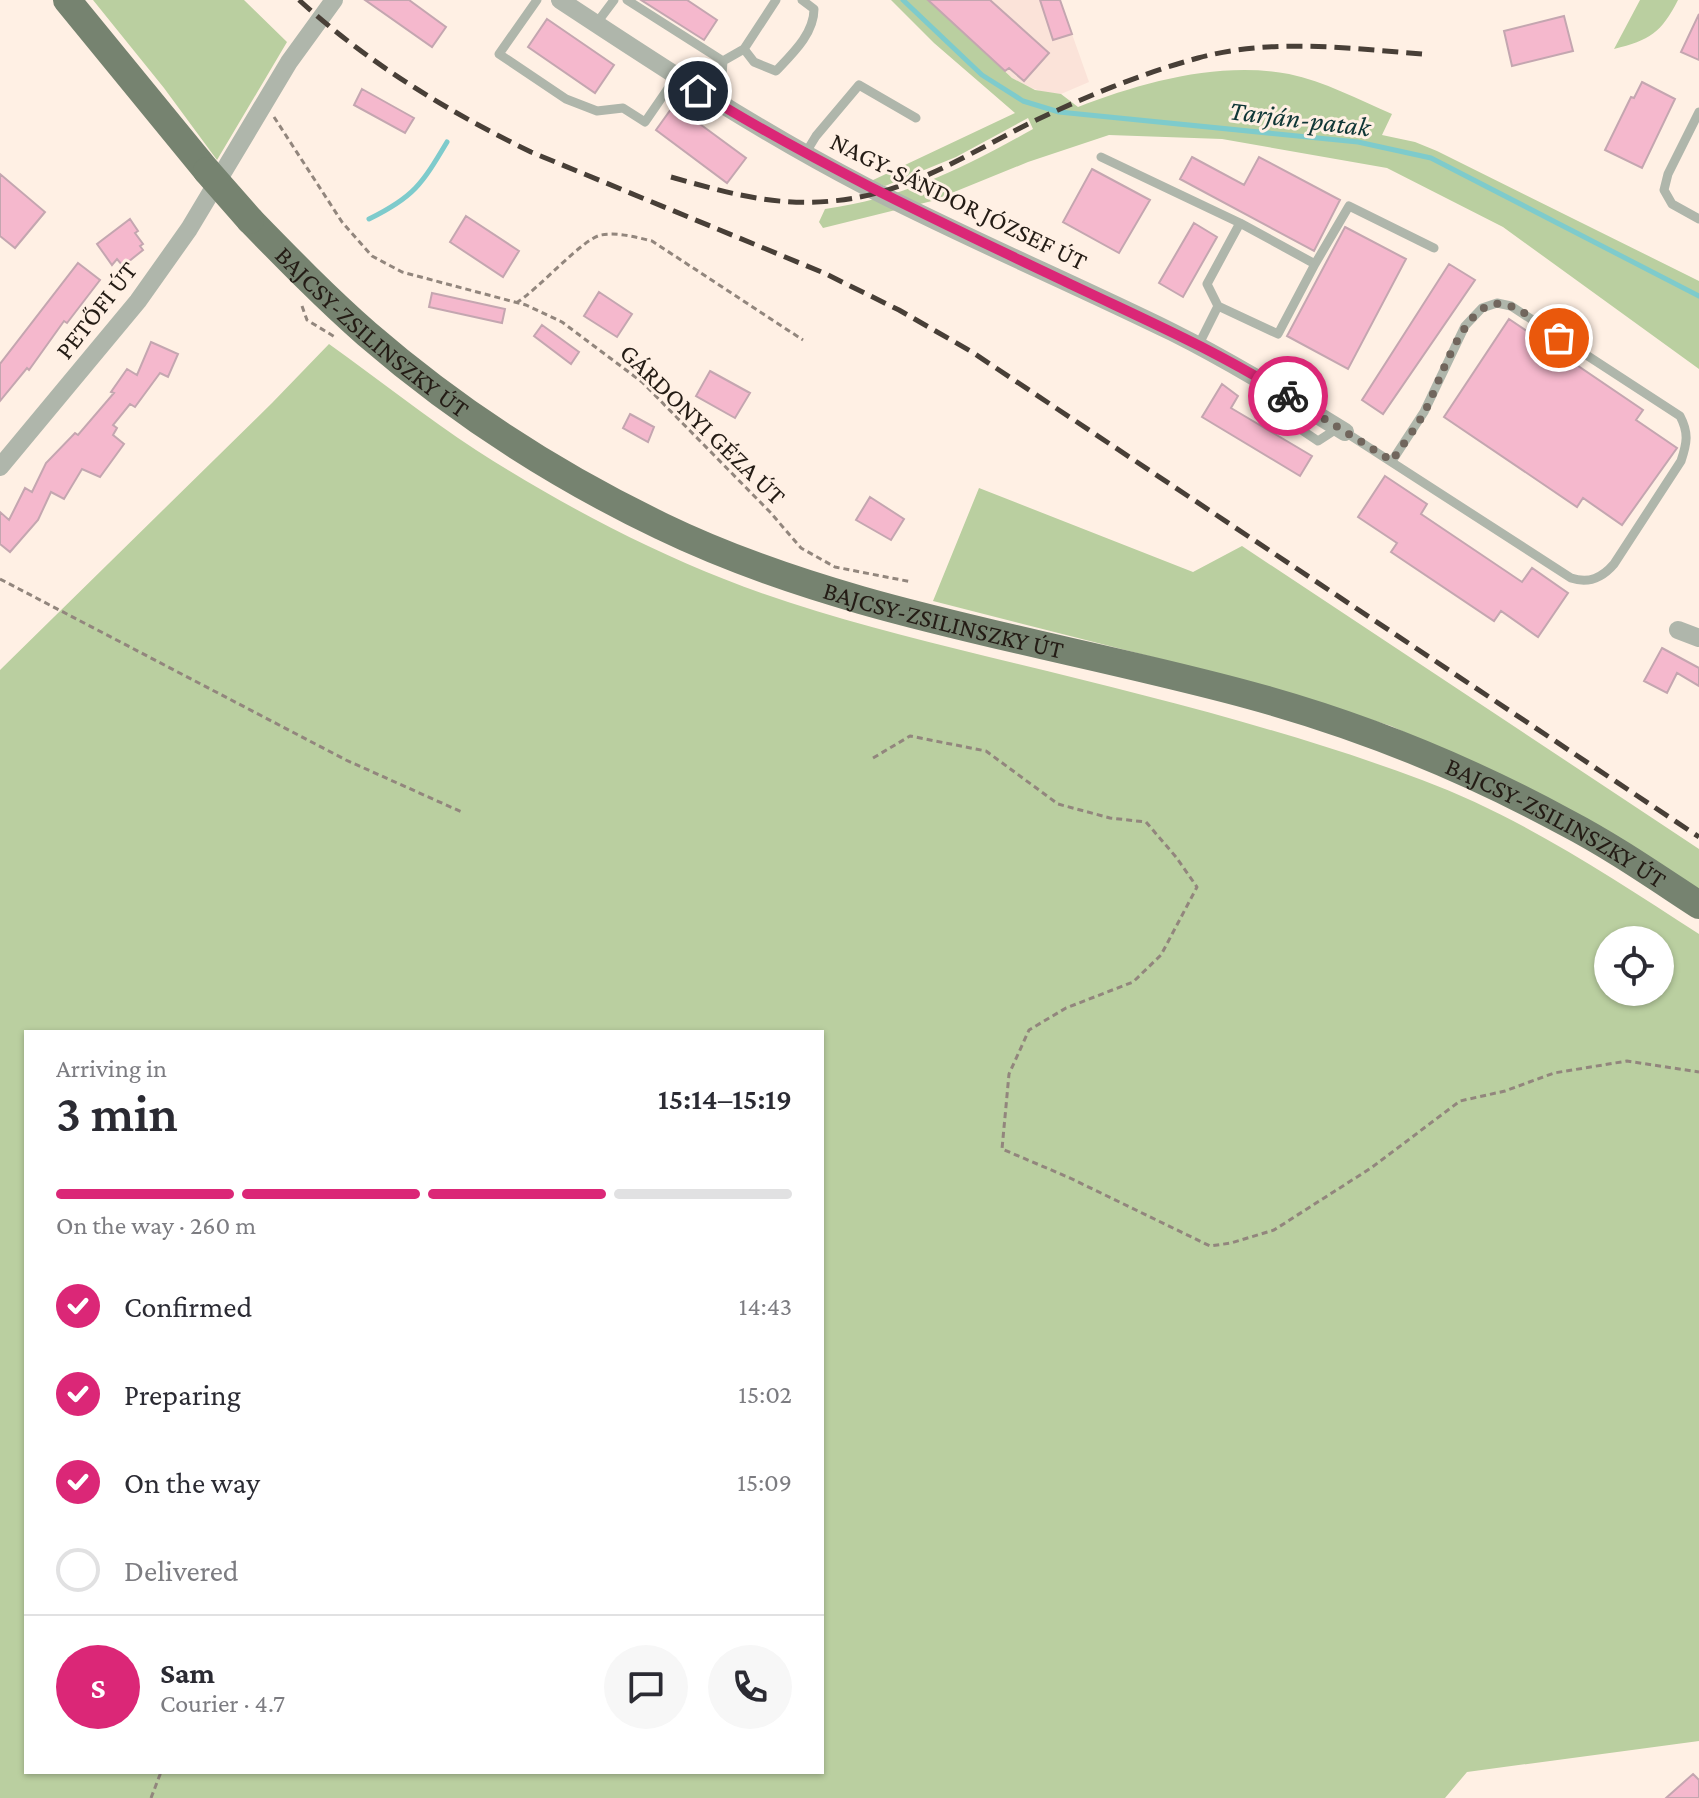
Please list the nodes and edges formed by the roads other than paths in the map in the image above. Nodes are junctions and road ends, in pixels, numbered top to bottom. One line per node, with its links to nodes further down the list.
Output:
1 (67, 0): 18 (main road)
2 (334, 0): 18 (street, PETŐFI ÚT)
3 (537, 0): 12 (lane)
4 (560, 0): 9 (street, NAGY-SÁNDOR JÓZSEF ÚT)
5 (614, 0): 9 (lane)
6 (627, 0): 11 (lane)
7 (776, 0): 10 (lane)
8 (802, 0): 10 (lane)
9 (596, 24): 12 (street, NAGY-SÁNDOR JÓZSEF ÚT)
10 (744, 49): 11 (lane)
11 (723, 61): 13 (lane)
12 (676, 77): 13 (street, NAGY-SÁNDOR JÓZSEF ÚT)
13 (720, 104): 16 (street, NAGY-SÁNDOR JÓZSEF ÚT)
14 (1699, 112): 19 (lane)
15 (916, 118): 16 (lane)
16 (805, 154): 24 (street, NAGY-SÁNDOR JÓZSEF ÚT)
17 (1101, 157): 20 (lane)
18 (214, 173): 27 (street, PETŐFI ÚT); 30 (main road, BAJCSY-ZSILINSZKY ÚT, bridge)
19 (1699, 219)
20 (1240, 223): 22 (lane); 23 (lane)
21 (1434, 248): 22 (lane)
22 (1315, 264): 23 (lane)
23 (1218, 306): 24 (lane)
24 (1198, 346): 25 (street, NAGY-SÁNDOR JÓZSEF ÚT)
25 (1342, 430): 26 (lane)
26 (1392, 461): 26 (lane)
27 (0, 467)
28 (1678, 630): 29 (street)
29 (1699, 638)
30 (1699, 905)

